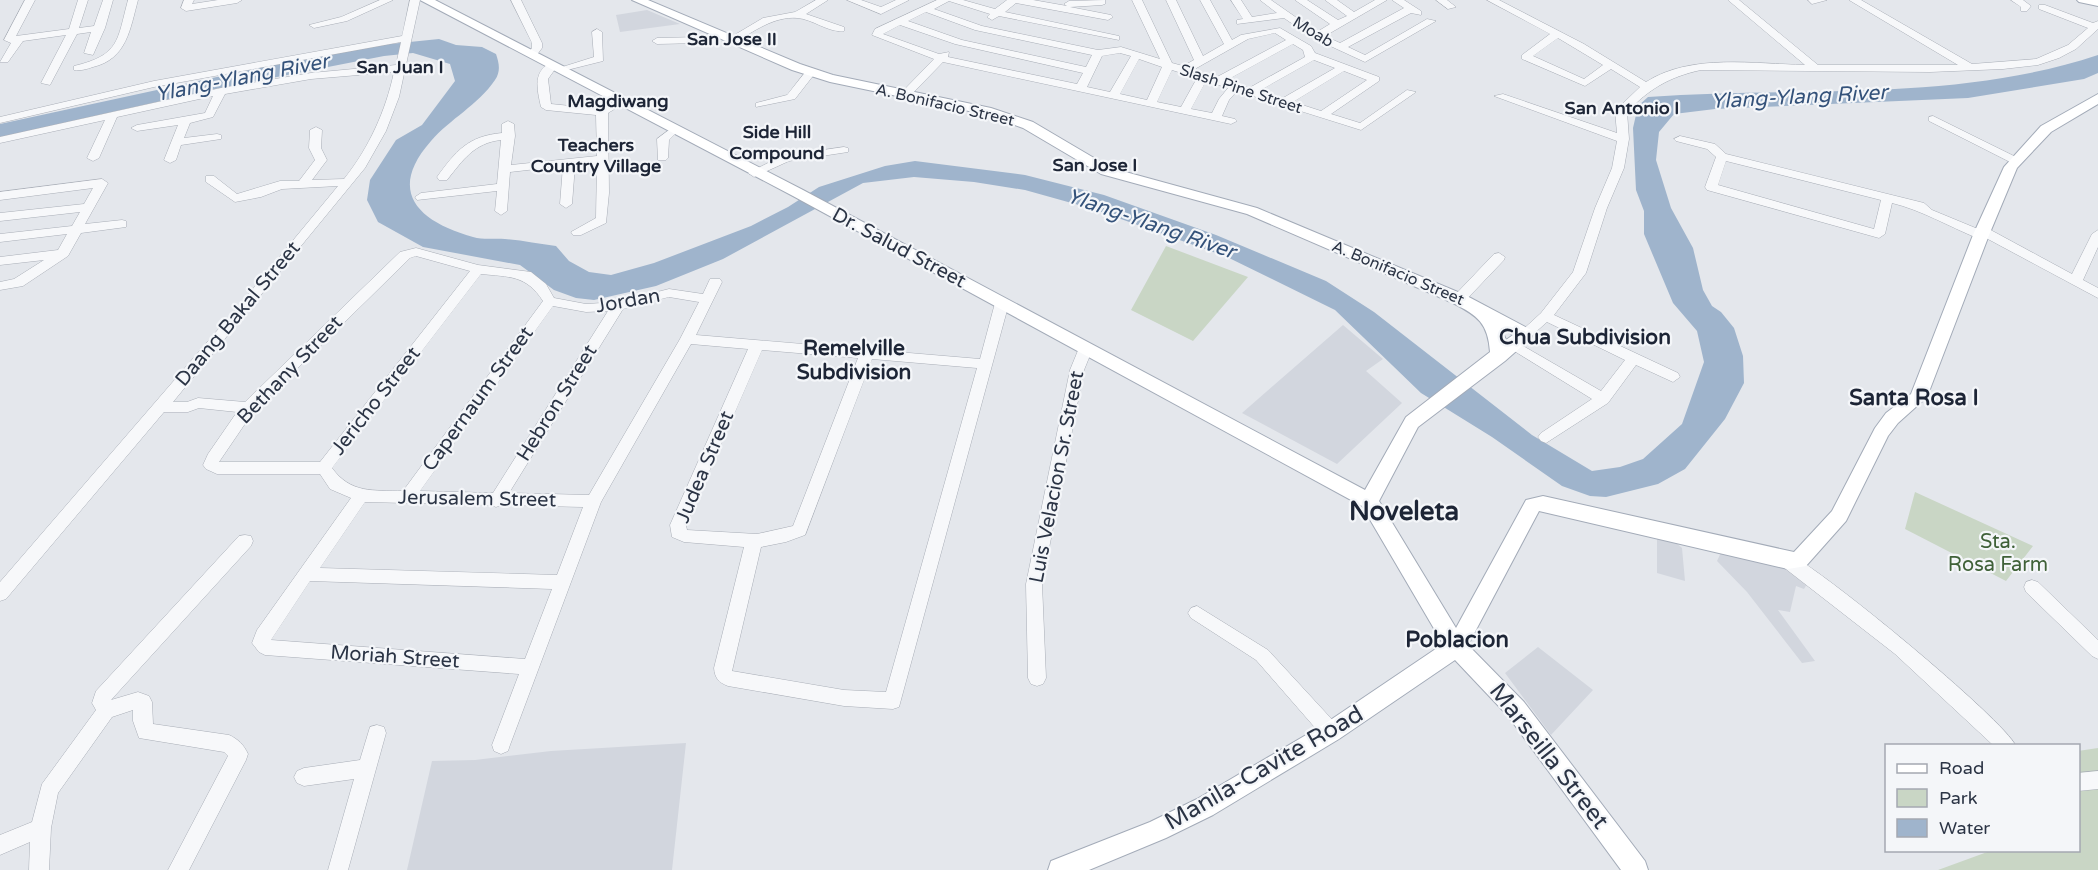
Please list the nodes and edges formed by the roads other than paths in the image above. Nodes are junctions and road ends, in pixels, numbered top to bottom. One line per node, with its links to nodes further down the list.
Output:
1 (30, 0): 59 (street)
2 (82, 0): 54 (street)
3 (108, 0): 51 (street)
4 (133, 0): 81 (street)
5 (189, 0): 6 (street)
6 (237, 0)
7 (388, 0): 48 (street)
8 (415, 0): 61 (street, Daang Bakal Street)
9 (426, 0): 70 (main road, Dr. Salud Street)
10 (516, 0): 70 (street)
11 (638, 0): 58 (main road, A. Bonifacio Street)
12 (823, 0): 43 (street)
13 (852, 0): 14 (street)
14 (904, 0)
15 (945, 0): 39 (street)
16 (953, 0): 42 (street)
17 (1015, 0): 36 (street); 42 (street)
18 (1137, 0): 78 (street)
19 (1170, 0): 76 (street)
20 (1204, 0): 65 (street)
21 (1236, 0): 44 (street)
22 (1265, 0): 44 (street, Moab)
23 (1300, 0): 49 (street)
24 (1330, 0): 45 (street)
25 (1382, 0): 34 (street)
26 (1397, 0): 40 (street)
27 (1441, 0): 37 (street)
28 (1492, 0): 56 (street)
29 (1733, 0): 83 (street)
30 (1854, 0): 80 (street)
31 (2016, 0): 41 (street)
32 (2083, 0): 35 (main road)
33 (1102, 1): 36 (street); 46 (street)
34 (1367, 3): 45 (street)
35 (2098, 3)
36 (1048, 6): 46 (street)
37 (1451, 7)
38 (2042, 8): 50 (street)
39 (926, 9): 47 (street); 52 (street)
40 (1410, 9): 66 (street); 66 (street, Moab)
41 (2024, 9)
42 (997, 13): 52 (street); 60 (street)
43 (798, 15): 53 (street); 58 (street)
44 (1284, 15): 57 (street, Moab)
45 (1354, 16): 49 (street)
46 (1108, 17): 60 (street)
47 (899, 21): 64 (street); 73 (street)
48 (314, 25)
49 (1338, 25): 57 (street)
50 (2096, 26): 80 (street)
51 (100, 28): 54 (street); 68 (street)
52 (979, 28): 64 (street); 69 (street)
53 (840, 29)
54 (73, 32): 59 (street); 89 (street)
55 (597, 32): 82 (street)
56 (1557, 34): 77 (street); 77 (street)
57 (1317, 36): 66 (street, Moab)
58 (725, 37): 63 (street); 86 (main road, A. Bonifacio Street)
59 (20, 38): 74 (street)
60 (1115, 38): 67 (street)
61 (407, 39): 75 (street, Daang Bakal Street); 110 (street)
62 (1294, 40): 65 (street); 71 (street); 88 (street)
63 (657, 41)
64 (959, 42): 73 (street); 84 (street)
65 (1230, 45): 76 (street)
66 (1339, 48)
67 (1121, 50): 69 (street); 72 (street, Slash Pine Street)
68 (89, 53)
69 (1098, 53): 84 (street)
70 (532, 54): 82 (main road, Dr. Salud Street)
71 (1311, 55): 79 (street); 94 (street)
72 (1136, 56): 78 (street, Slash Pine Street); 97 (street)
73 (940, 58): 92 (street); 96 (street)
74 (4, 60)
75 (402, 61): 93 (street); 133 (street, Daang Bakal Street)
76 (1200, 61): 85 (street)
77 (1610, 65): 90 (street)
78 (1168, 66): 85 (street, Slash Pine Street); 103 (street)
79 (1343, 67): 101 (street); 107 (street)
80 (1969, 67): 83 (street)
81 (78, 68)
82 (558, 68): 100 (main road, Dr. Salud Street); 104 (street)
83 (1817, 69): 90 (street)
84 (1089, 71): 92 (street)
85 (1182, 71): 87 (street, Slash Pine Street)
86 (811, 72): 96 (main road, A. Bonifacio Street); 102 (street)
87 (1202, 78): 88 (street, Slash Pine Street); 105 (street)
88 (1216, 82): 91 (street, Slash Pine Street)
89 (46, 83)
90 (1645, 86): 117 (street)
91 (1234, 88): 94 (street, Slash Pine Street); 108 (street)
92 (1080, 89): 97 (street)
93 (221, 91): 106 (street); 111 (street)
94 (1249, 92): 101 (street, Slash Pine Street)
95 (1411, 92): 107 (street, Slash Pine Street)
96 (904, 95): 158 (main road, A. Bonifacio Street)
97 (1113, 96): 103 (street)
98 (1499, 96): 117 (street)
99 (2098, 98): 127 (main road)
100 (621, 102): 104 (street); 115 (main road, Dr. Salud Street)
101 (1283, 103): 107 (street, Slash Pine Street)
102 (760, 105)
103 (1150, 105): 105 (street)
104 (602, 112): 125 (street)
105 (1184, 112): 108 (street)
106 (113, 115): 119 (street); 123 (street)
107 (1322, 115)
108 (1215, 118): 112 (street)
109 (1933, 119): 127 (street)
110 (0, 120)
111 (185, 121): 113 (street); 120 (street)
112 (1231, 122)
113 (137, 128)
114 (316, 130): 134 (street)
115 (673, 130): 124 (street); 130 (main road, Dr. Salud Street)
116 (217, 137): 120 (street)
117 (1623, 139): 163 (street)
118 (1680, 139): 122 (street)
119 (1, 141)
120 (177, 142): 126 (street)
121 (844, 150): 130 (street)
122 (1722, 156): 138 (street); 138 (street)
123 (93, 158)
124 (662, 158)
125 (601, 159): 128 (street); 145 (street)
126 (170, 160)
127 (2016, 161): 146 (main road)
128 (569, 162): 129 (street); 139 (street)
129 (504, 169): 131 (street); 135 (street)
130 (754, 173): 160 (main road, Dr. Salud Street)
131 (443, 177)
132 (210, 179): 134 (street)
133 (349, 182): 134 (street); 174 (street, Daang Bakal Street)
134 (303, 184)
135 (503, 187): 137 (street); 141 (street)
136 (0, 196): 140 (street)
137 (421, 197)
138 (1887, 198): 146 (street)
139 (566, 204)
140 (88, 207): 142 (street); 144 (street)
141 (501, 212)
142 (0, 218)
143 (122, 224): 144 (street)
144 (75, 229): 148 (street); 149 (street)
145 (577, 232)
146 (1982, 233): 153 (street); 185 (main road)
147 (2098, 234): 153 (street)
148 (0, 238)
149 (63, 253): 151 (street); 155 (street)
150 (1499, 257): 158 (street)
151 (0, 261)
152 (478, 269): 159 (street, Bethany Street); 175 (street, Bethany Street); 177 (street, Jericho Street)
153 (2076, 280): 156 (street)
154 (715, 282): 157 (street)
155 (0, 286)
156 (2098, 294)
157 (708, 299): 161 (street, Jordan); 164 (street)
158 (1459, 299): 162 (main road, A. Bonifacio Street)
159 (550, 301): 161 (street, Jordan); 179 (street, Capernaum Street)
160 (1002, 303): 167 (main road, Dr. Salud Street); 171 (street)
161 (618, 306): 180 (street, Hebron Street)
162 (1482, 310): 165 (main road, A. Bonifacio Street); 169 (main road, A. Bonifacio Street)
163 (1546, 316): 165 (street); 170 (street)
164 (687, 339): 166 (street); 181 (street)
165 (1519, 340): 169 (main road); 173 (street)
166 (757, 345): 168 (street); 184 (street, Judea Street)
167 (1086, 348): 182 (main road, Dr. Salud Street); 194 (street, Luis Velacion Sr. Street)
168 (867, 354): 171 (street); 184 (street, Judea Street)
169 (1499, 357): 182 (main road)
170 (1634, 358): 172 (street); 173 (street)
171 (984, 364): 184 (street)
172 (1673, 377)
173 (1603, 399): 176 (street)
174 (165, 401): 175 (street); 188 (street, Daang Bakal Street)
175 (248, 408): 177 (street, Bethany Street)
176 (1546, 437)
177 (324, 468): 178 (street, Jericho Street)
178 (362, 496): 179 (street, Jerusalem Street); 186 (street)
179 (406, 498): 180 (street, Jerusalem Street)
180 (496, 501): 181 (street, Jerusalem Street)
181 (593, 501): 187 (street)
182 (1369, 501): 191 (main road, Marseilla Street)
183 (245, 541): 195 (street)
184 (754, 541)
185 (1788, 561): 191 (main road); 198 (street)
186 (308, 574): 187 (street); 193 (street, Moriah Street)
187 (561, 582): 193 (street)
188 (4, 585)
189 (2032, 587): 192 (street)
190 (1197, 613): 196 (street)
191 (1456, 647): 196 (main road, Manila-Cavite Road); 210 (main road, Marseilla Street)
192 (2098, 651)
193 (530, 667): 199 (street)
194 (1037, 678)
195 (105, 711): 204 (street); 207 (street)
196 (1331, 732): 209 (main road, Manila-Cavite Road)
197 (377, 733): 200 (street)
198 (2005, 744)
199 (501, 745)
200 (367, 768): 201 (street); 208 (street)
201 (304, 777)
202 (2098, 780): 203 (street)
203 (2080, 782)
204 (40, 828): 205 (street); 206 (street)
205 (0, 845)
206 (39, 870)
207 (178, 870)
208 (338, 870)
209 (1060, 870)
210 (1636, 870)

